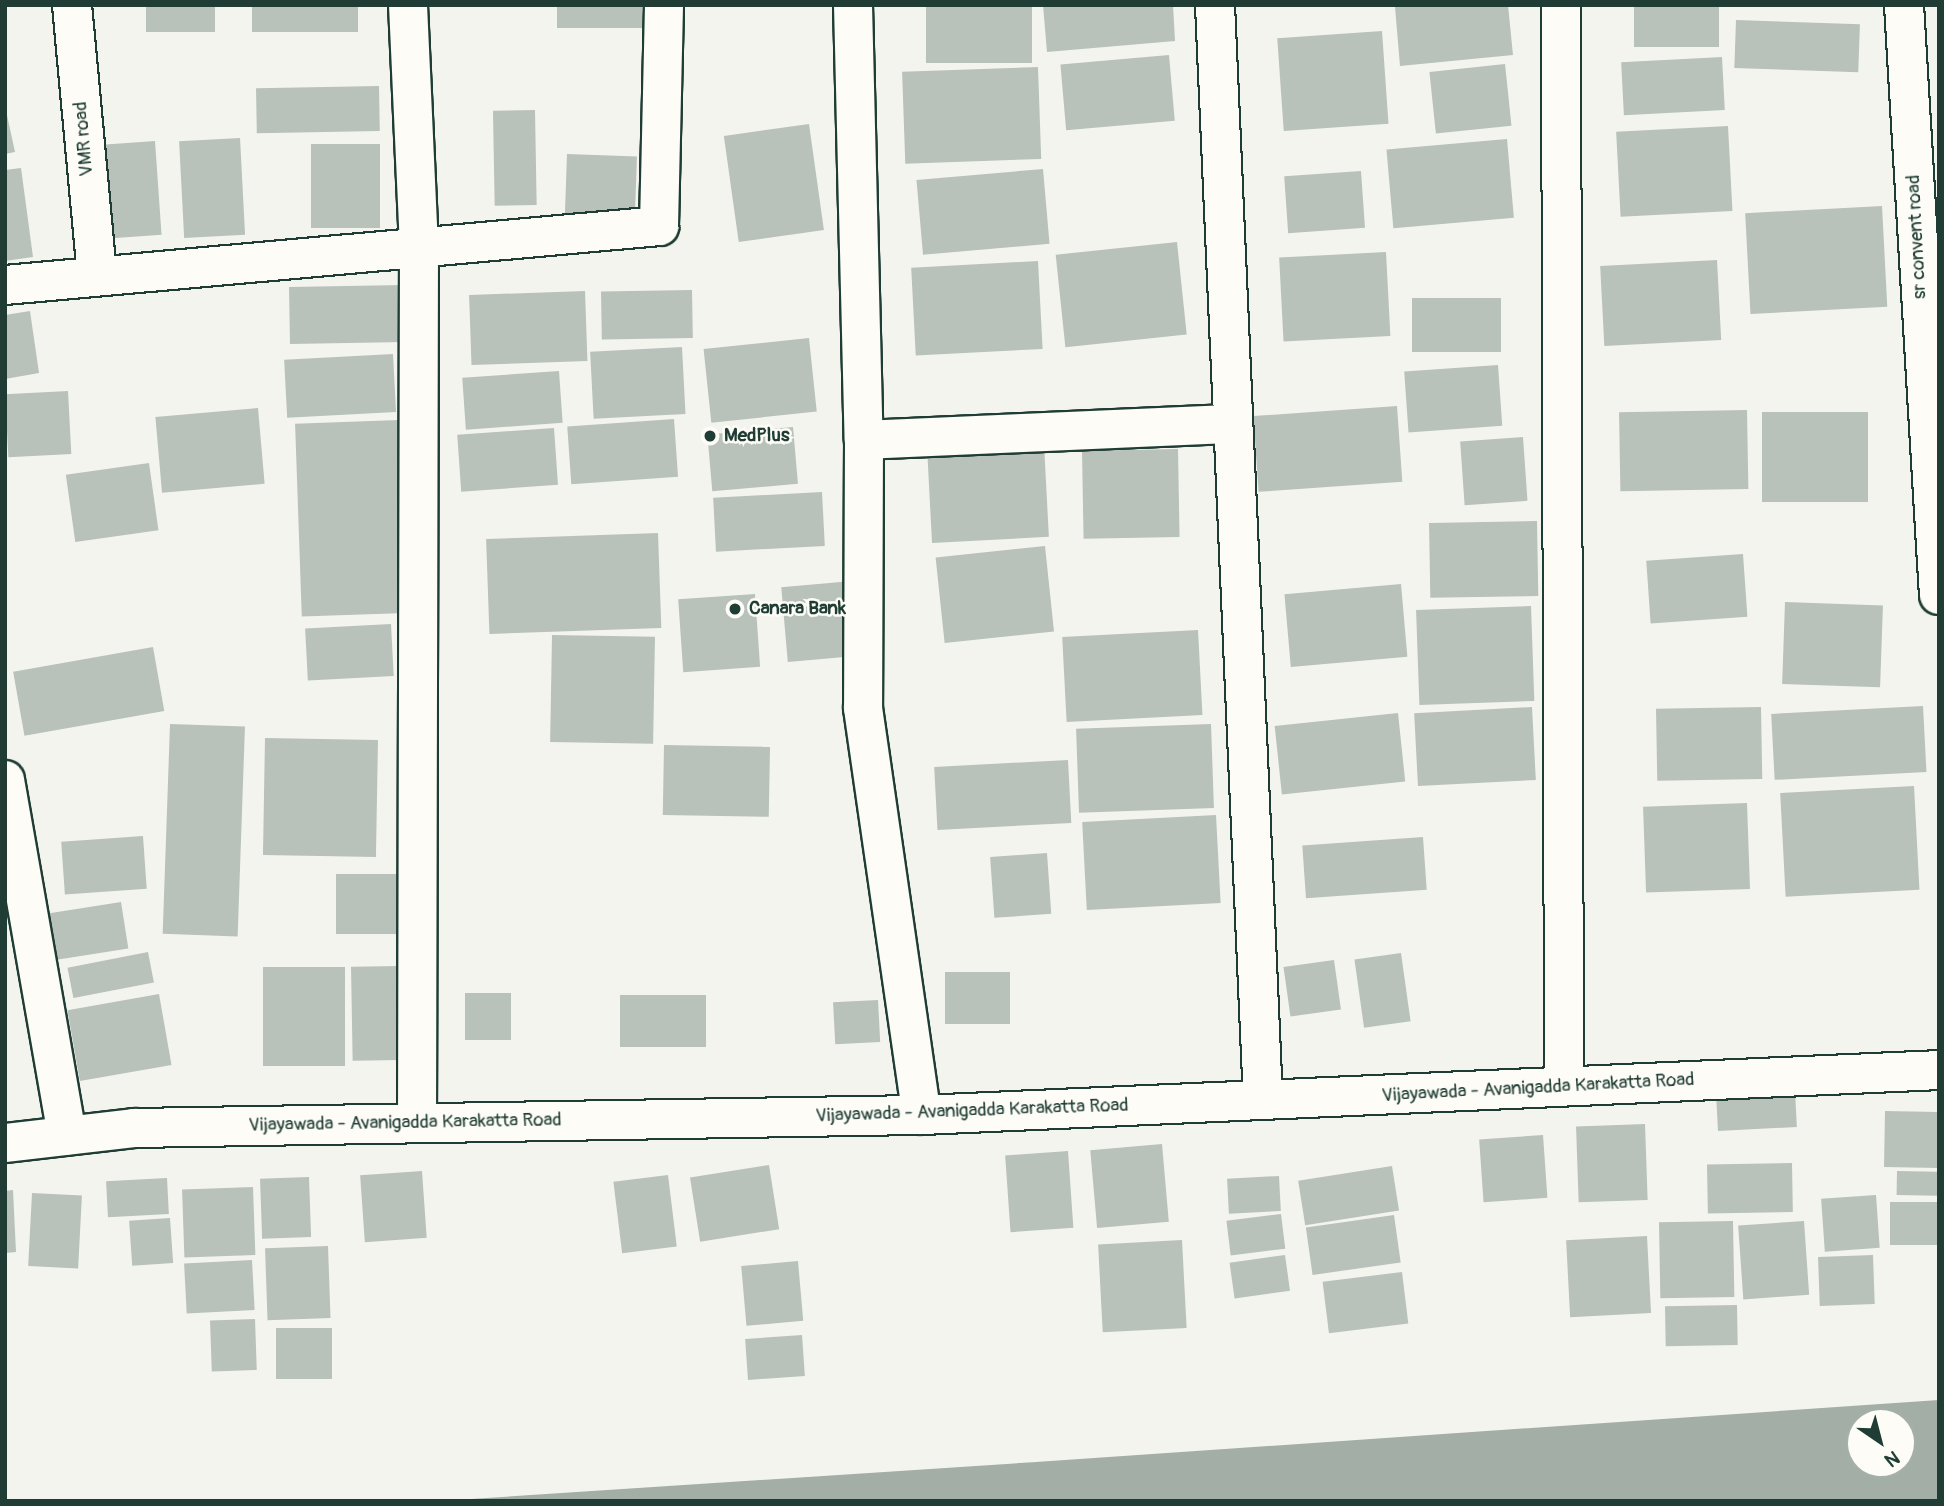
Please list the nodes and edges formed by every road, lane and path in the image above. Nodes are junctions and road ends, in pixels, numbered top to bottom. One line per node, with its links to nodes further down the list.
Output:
1 (72, 5): 9 (street, VMR road)
2 (408, 5): 8 (street)
3 (664, 5): 8 (street)
4 (853, 5): 12 (street)
5 (1215, 5): 11 (street)
6 (1562, 5): 16 (street)
7 (1904, 5): 13 (street, sr convent road)
8 (419, 246): 9 (street); 19 (street)
9 (97, 273): 10 (street)
10 (5, 285)
11 (1233, 424): 12 (street); 17 (street)
12 (864, 440): 18 (street)
13 (1939, 594)
14 (5, 780): 20 (street)
15 (1939, 1070): 16 (street, Vijayawada - Avanigadda Karakatta Road)
16 (1564, 1086): 17 (street, Vijayawada - Avanigadda Karakatta Road)
17 (1263, 1100): 18 (street, Vijayawada - Avanigadda Karakatta Road)
18 (922, 1115): 19 (street, Vijayawada - Avanigadda Karakatta Road)
19 (417, 1123): 20 (street, Vijayawada - Avanigadda Karakatta Road)
20 (67, 1136): 21 (street, Vijayawada - Avanigadda Karakatta Road)
21 (5, 1143)

